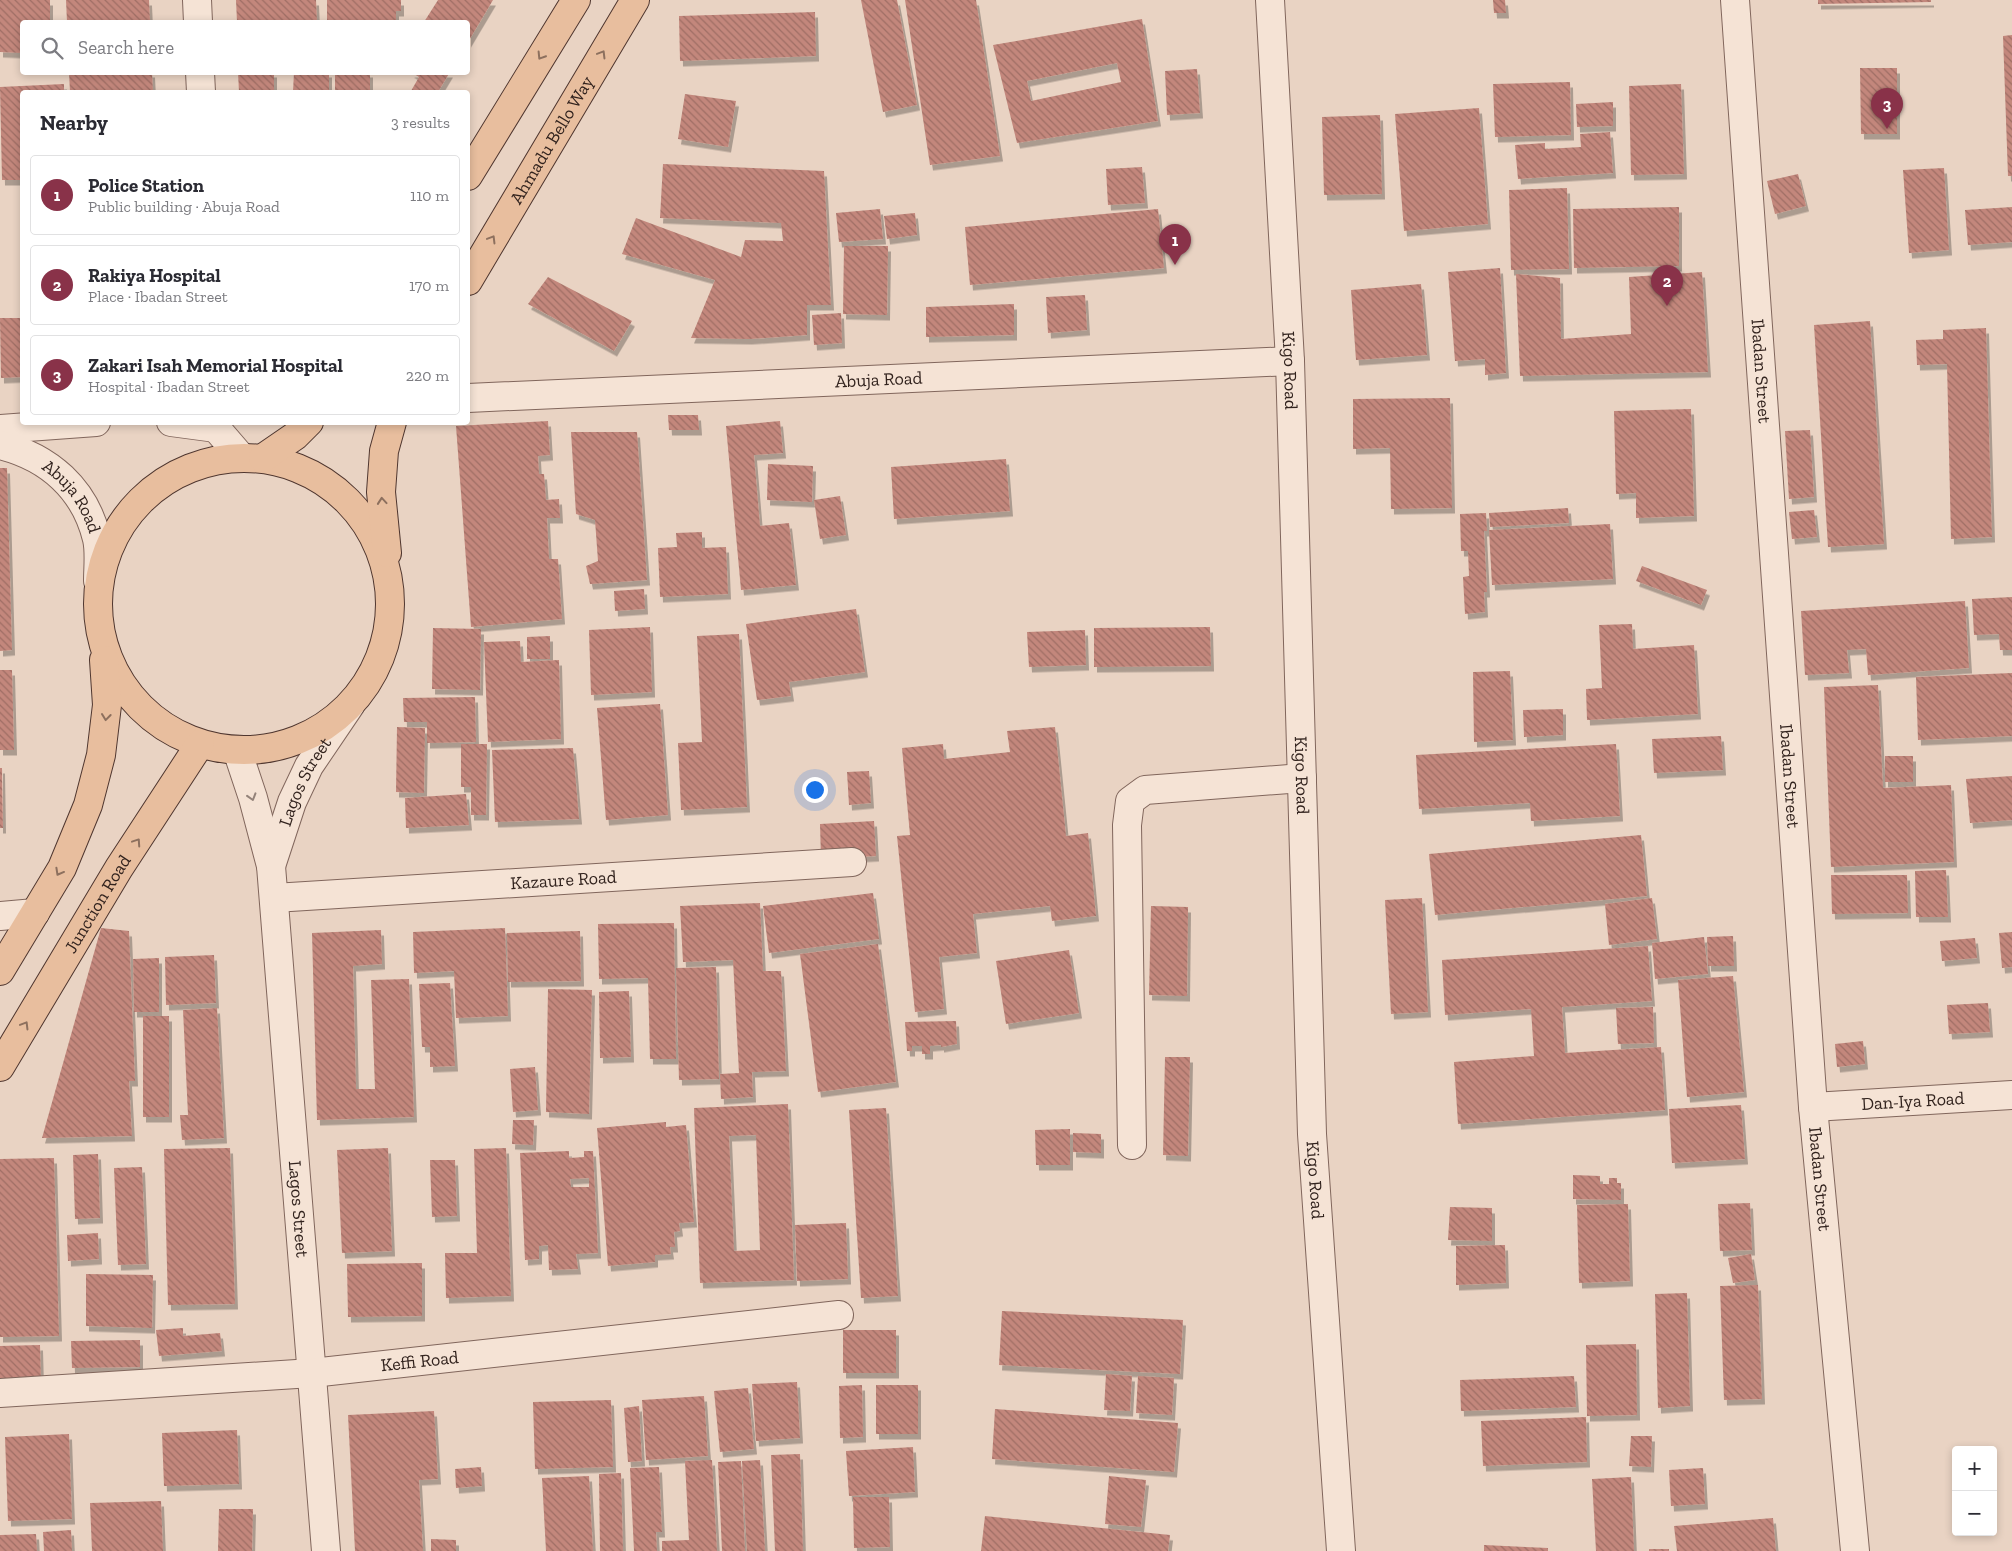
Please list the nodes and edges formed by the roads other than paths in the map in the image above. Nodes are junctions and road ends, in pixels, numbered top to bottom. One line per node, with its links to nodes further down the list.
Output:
1 (197, 0): 6 (street)
2 (576, 0): 9 (main road, one-way to 9)
3 (635, 0): 10 (main road, Ahmadu Bello Way, one-way to 3)
4 (1270, 0): 11 (street, Kigo Road)
5 (1735, 0): 35 (street, Ibadan Street)
6 (198, 20)
7 (200, 75): 8 (street)
8 (201, 90)
9 (470, 173)
10 (470, 277)
11 (1290, 361): 12 (street, Abuja Road); 26 (street, Kigo Road)
12 (470, 398)
13 (48, 425): 17 (street)
14 (215, 425): 19 (street)
15 (306, 425): 19 (main road)
16 (391, 425): 21 (main road, one-way to 16)
17 (0, 428)
18 (0, 445): 20 (street, Abuja Road)
19 (252, 458): 20 (main road); 21 (main road)
20 (98, 581): 22 (main road)
21 (390, 584): 23 (main road)
22 (104, 651): 24 (main road); 30 (main road, one-way to 30)
23 (351, 704): 25 (main road); 28 (street, Lagos Street)
24 (200, 744): 25 (main road); 33 (main road, Junction Road, one-way to 24)
25 (237, 750): 28 (street, Lagos Street, one-way to 28)
26 (1302, 778): 36 (street); 41 (street, Kigo Road)
27 (852, 862): 29 (street, Kazaure Road)
28 (271, 866): 29 (street, Lagos Street)
29 (274, 898): 38 (street, Lagos Street)
30 (35, 913): 31 (street); 32 (main road)
31 (0, 916)
32 (0, 971)
33 (0, 1067)
34 (2012, 1095): 35 (street, Dan-Iya Road)
35 (1814, 1107): 42 (street, Ibadan Street)
36 (1132, 1145)
37 (839, 1314): 38 (street, Keffi Road)
38 (312, 1373): 39 (street, Keffi Road); 40 (street, Lagos Street)
39 (0, 1393)
40 (326, 1551)
41 (1341, 1551)
42 (1855, 1551)

